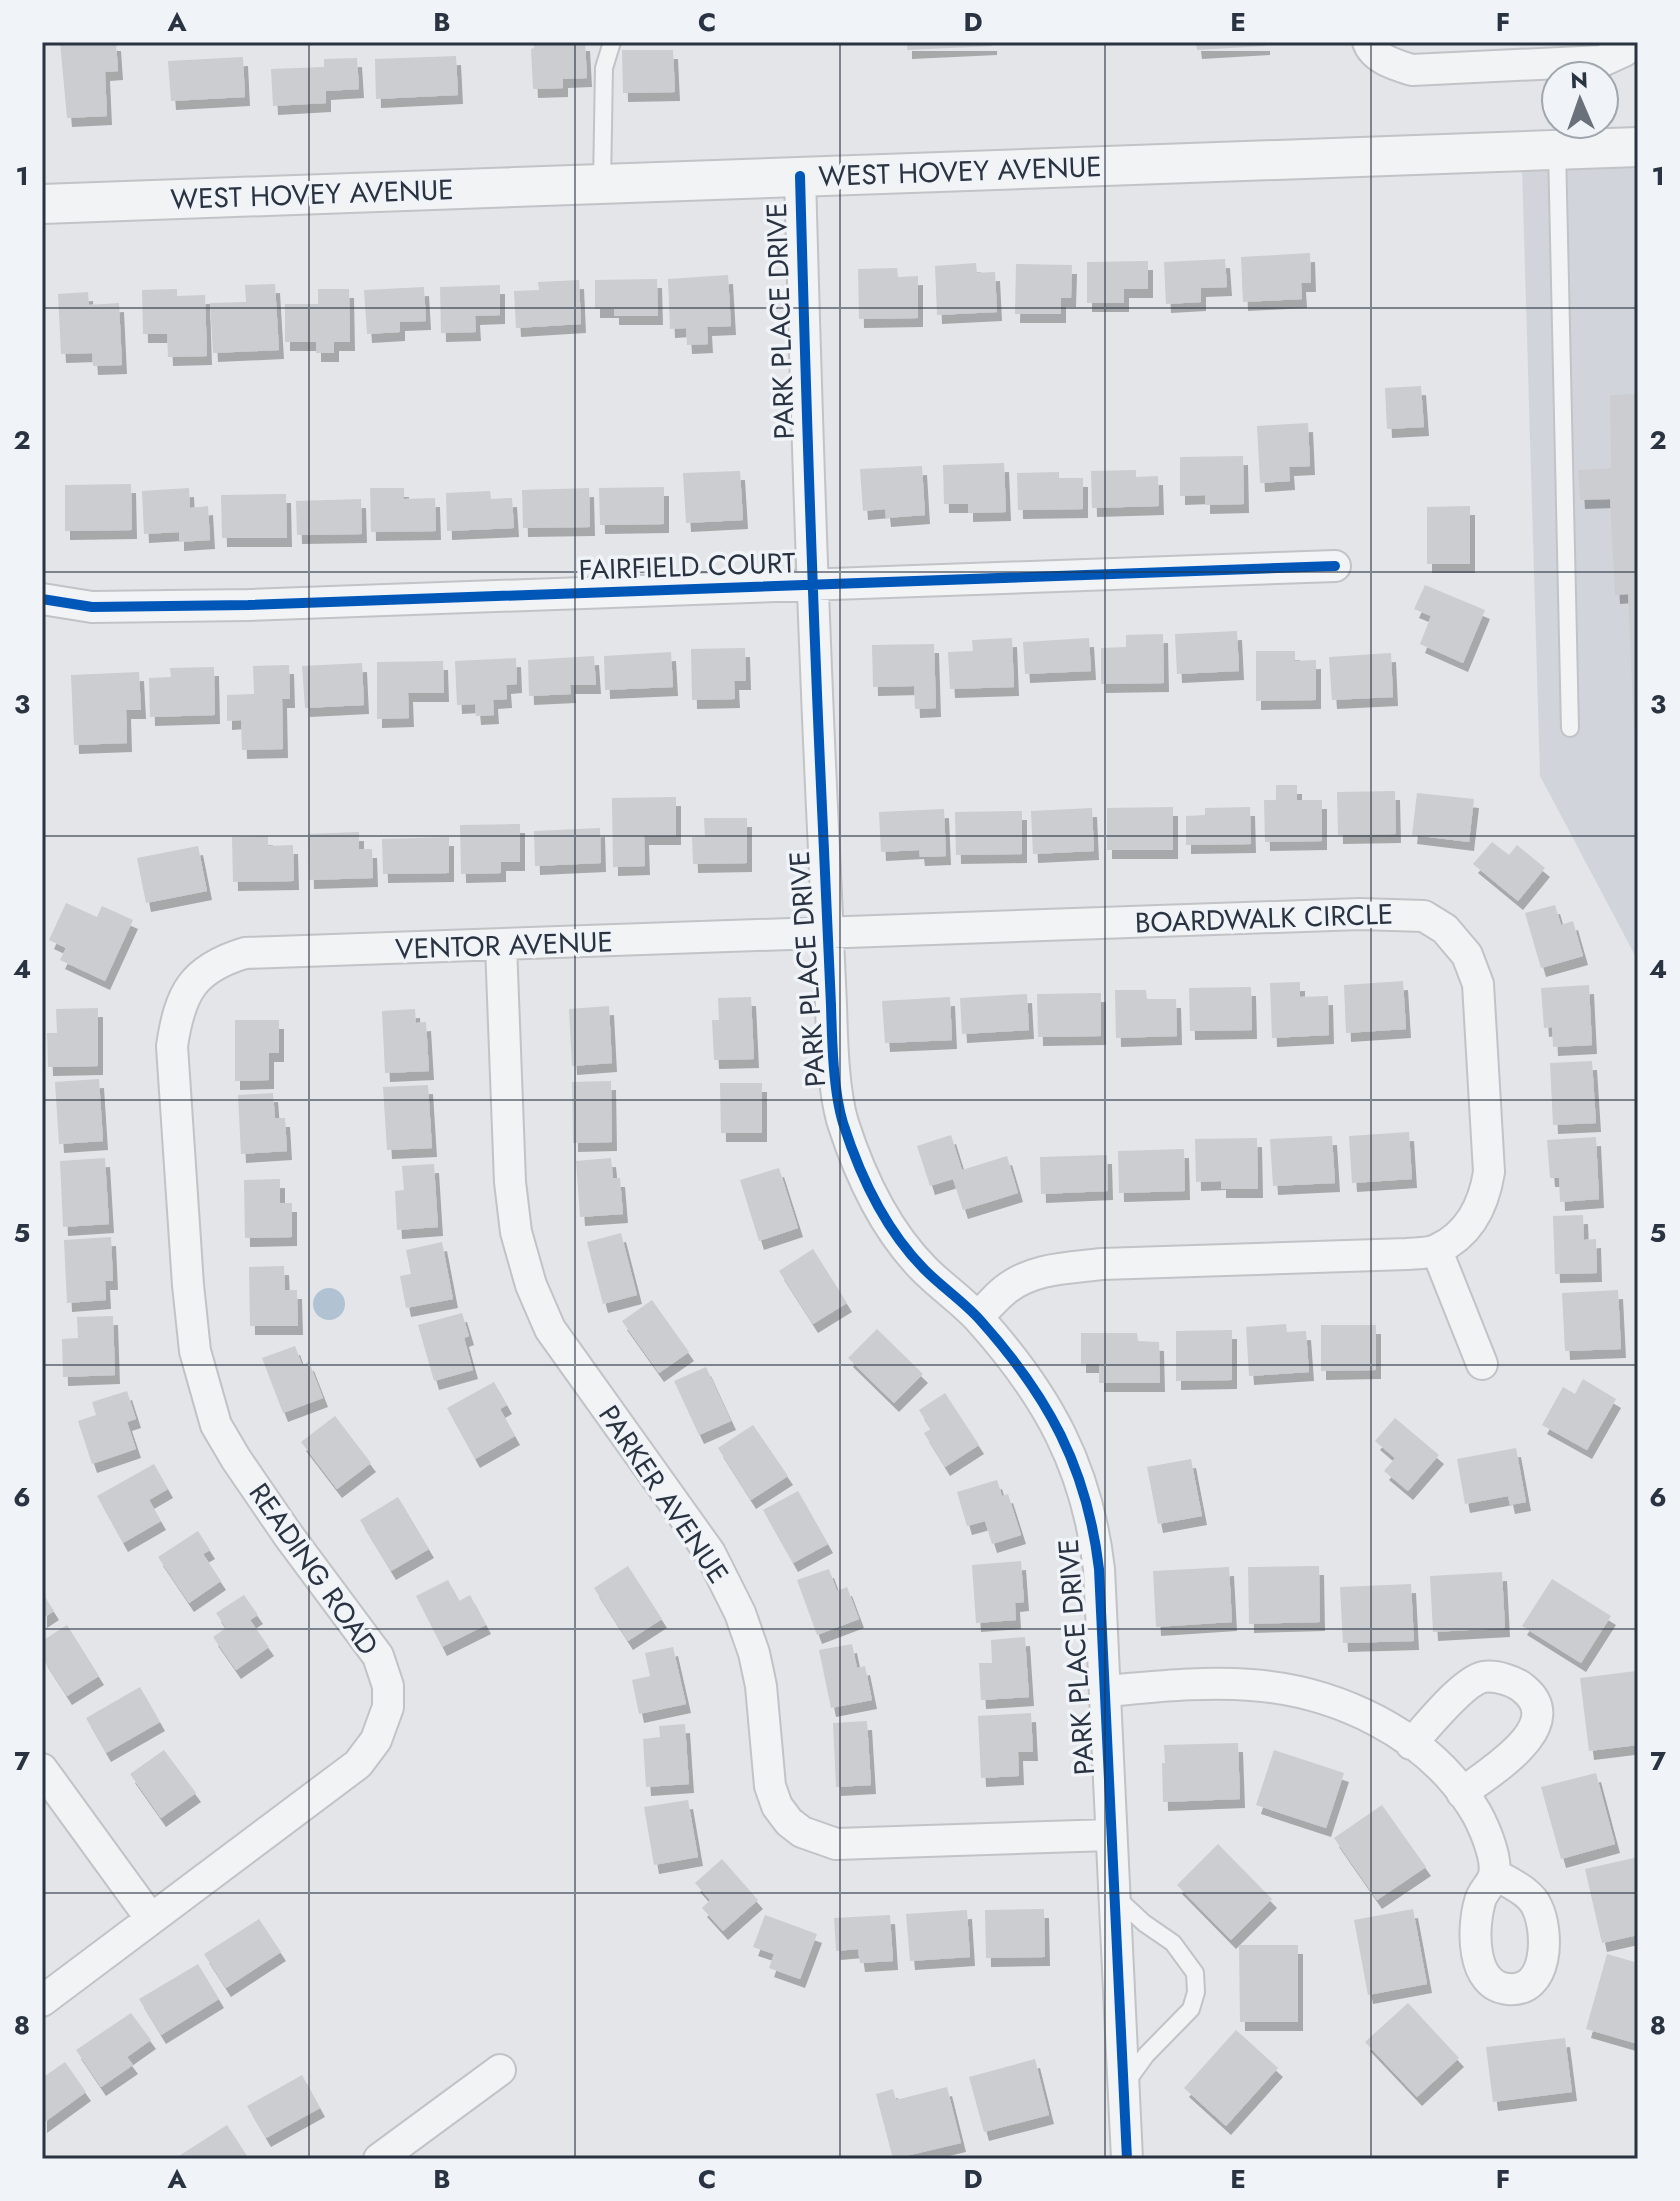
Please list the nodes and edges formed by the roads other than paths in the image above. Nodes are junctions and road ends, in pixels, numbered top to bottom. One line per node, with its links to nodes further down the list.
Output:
1 (612, 42): 7 (lane)
2 (1368, 42): 3 (street)
3 (1632, 42)
4 (1638, 147): 5 (street, WEST HOVEY AVENUE)
5 (1557, 149): 6 (street, WEST HOVEY AVENUE); 12 (lane)
6 (800, 176): 7 (street, WEST HOVEY AVENUE); 10 (street, PARK PLACE DRIVE)
7 (602, 184): 8 (street, WEST HOVEY AVENUE)
8 (42, 204)
9 (1335, 566): 10 (street, FAIRFIELD COURT)
10 (811, 585): 11 (street, FAIRFIELD COURT); 13 (street, PARK PLACE DRIVE)
11 (42, 599)
12 (1570, 728)
13 (828, 933): 14 (street, VENTOR AVENUE); 16 (street, BOARDWALK CIRCLE); 17 (street, PARK PLACE DRIVE)
14 (501, 945): 15 (street, VENTOR AVENUE); 23 (street, PARKER AVENUE)
15 (190, 986): 26 (street, READING ROAD)
16 (1437, 1251): 17 (street); 18 (street)
17 (978, 1317): 19 (street, PARK PLACE DRIVE)
18 (1482, 1364)
19 (1105, 1691): 20 (street); 23 (street, PARK PLACE DRIVE)
20 (1411, 1744): 22 (street); 22 (street)
21 (42, 1769): 26 (street)
22 (1462, 1793): 24 (street)
23 (1110, 1835): 25 (street, PARK PLACE DRIVE)
24 (1495, 1874)
25 (1114, 1895): 29 (street, PARK PLACE DRIVE); 29 (lane)
26 (151, 1919): 27 (street, READING ROAD)
27 (42, 2001)
28 (500, 2070): 30 (street)
29 (1124, 2085): 31 (street, PARK PLACE DRIVE)
30 (379, 2159)
31 (1127, 2159)

